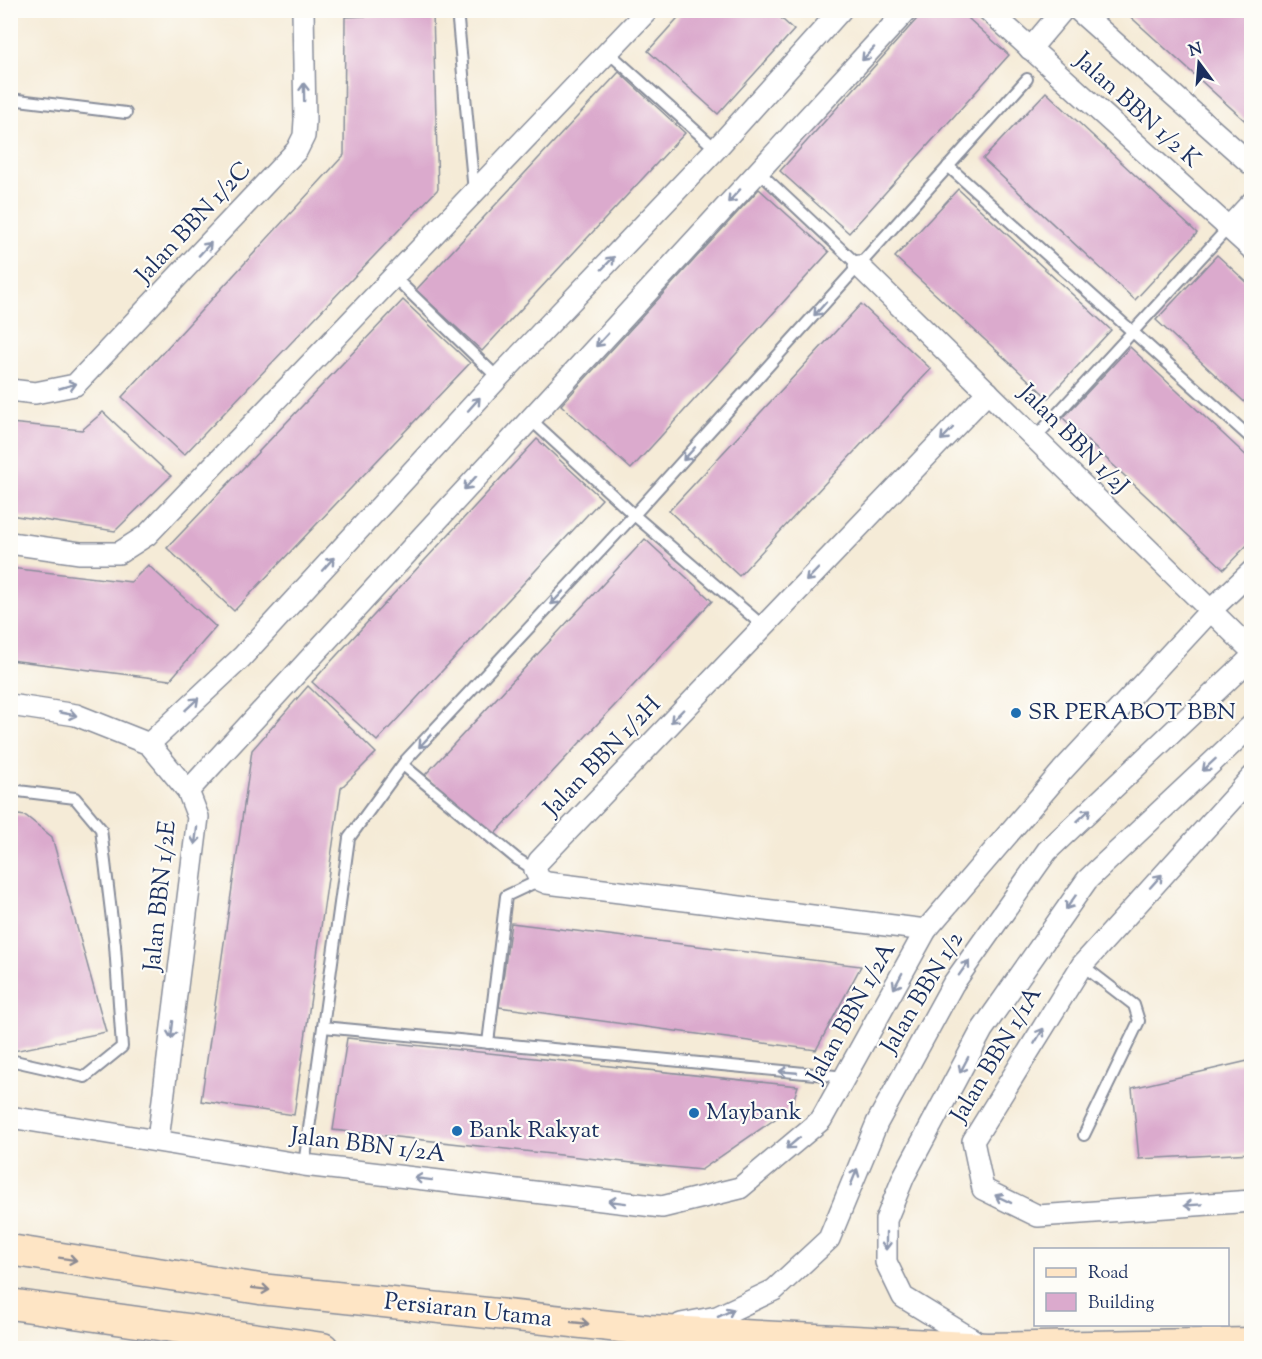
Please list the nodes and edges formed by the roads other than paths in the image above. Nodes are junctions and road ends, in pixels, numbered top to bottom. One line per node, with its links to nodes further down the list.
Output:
1 (303, 10): 26 (street, Jalan BBN 1/2C, one-way to 1)
2 (457, 10): 18 (lane)
3 (648, 10): 10 (street)
4 (841, 10): 14 (street)
5 (907, 10): 17 (street, one-way to 17)
6 (988, 10): 9 (street, Jalan BBN 1/2 K)
7 (1063, 10): 9 (street)
8 (1078, 10): 15 (street, Jalan BBN 1/2 K)
9 (1030, 50): 20 (street, Jalan BBN 1/2 K)
10 (608, 52): 14 (lane); 18 (street)
11 (1027, 79): 16 (lane)
12 (10, 99): 13 (lane)
13 (126, 113)
14 (716, 149): 25 (street, one-way to 14)
15 (1251, 165)
16 (948, 166): 22 (lane); 24 (lane)
17 (758, 171): 22 (lane); 28 (street, one-way to 28)
18 (474, 192): 23 (street)
19 (1251, 202): 20 (street)
20 (1229, 227): 21 (street, Jalan BBN 1/2 K); 24 (lane)
21 (1251, 249)
22 (859, 266): 27 (street, Jalan BBN 1/2J); 31 (lane, one-way to 31)
23 (392, 275): 25 (lane); 32 (street)
24 (1131, 332): 29 (lane); 30 (lane)
25 (498, 378): 40 (street, one-way to 25)
26 (10, 390)
27 (987, 392): 29 (street, Jalan BBN 1/2J); 35 (street, Jalan BBN 1/2H, one-way to 35)
28 (530, 419): 31 (lane); 44 (street, one-way to 44)
29 (1035, 438): 34 (street, Jalan BBN 1/2J)
30 (1251, 439)
31 (634, 515): 35 (lane); 41 (lane, one-way to 41)
32 (10, 543)
33 (1251, 571): 34 (street, Jalan BBN 1/2A)
34 (1210, 611): 36 (street, Jalan BBN 1/2J); 46 (street, Jalan BBN 1/2A)
35 (763, 626): 45 (street, Jalan BBN 1/2H, one-way to 45)
36 (1251, 651)
37 (1251, 657): 59 (street, Jalan BBN 1/2, one-way to 37)
38 (10, 705): 40 (street, Jalan BBN 1/2E, one-way to 40)
39 (1251, 725): 62 (street, one-way to 62)
40 (149, 744): 44 (street, Jalan BBN 1/2E)
41 (403, 765): 45 (lane); 48 (lane)
42 (1251, 777): 47 (street, Jalan BBN 1/1A, one-way to 42)
43 (10, 790): 50 (lane)
44 (188, 791): 54 (street, Jalan BBN 1/2E, one-way to 54)
45 (538, 875): 46 (street); 49 (lane)
46 (926, 930): 51 (street, Jalan BBN 1/2A, one-way to 51)
47 (1082, 965): 53 (lane); 56 (street, Jalan BBN 1/1A, one-way to 47)
48 (323, 1027): 49 (lane); 55 (lane)
49 (488, 1043): 51 (lane, one-way to 49)
50 (10, 1060)
51 (846, 1077): 55 (street, Jalan BBN 1/2A, one-way to 55)
52 (10, 1117): 54 (street, Jalan BBN 1/2A)
53 (1084, 1135)
54 (158, 1140): 55 (street, Jalan BBN 1/2A)
55 (304, 1165)
56 (1251, 1201)
57 (10, 1250): 59 (main road, Persiaran Utama, one-way to 59)
58 (10, 1304): 61 (main road)
59 (648, 1330): 62 (main road, Persiaran Utama)
60 (1251, 1343): 62 (main road, Persiaran Utama)
61 (323, 1348)
62 (987, 1348)

